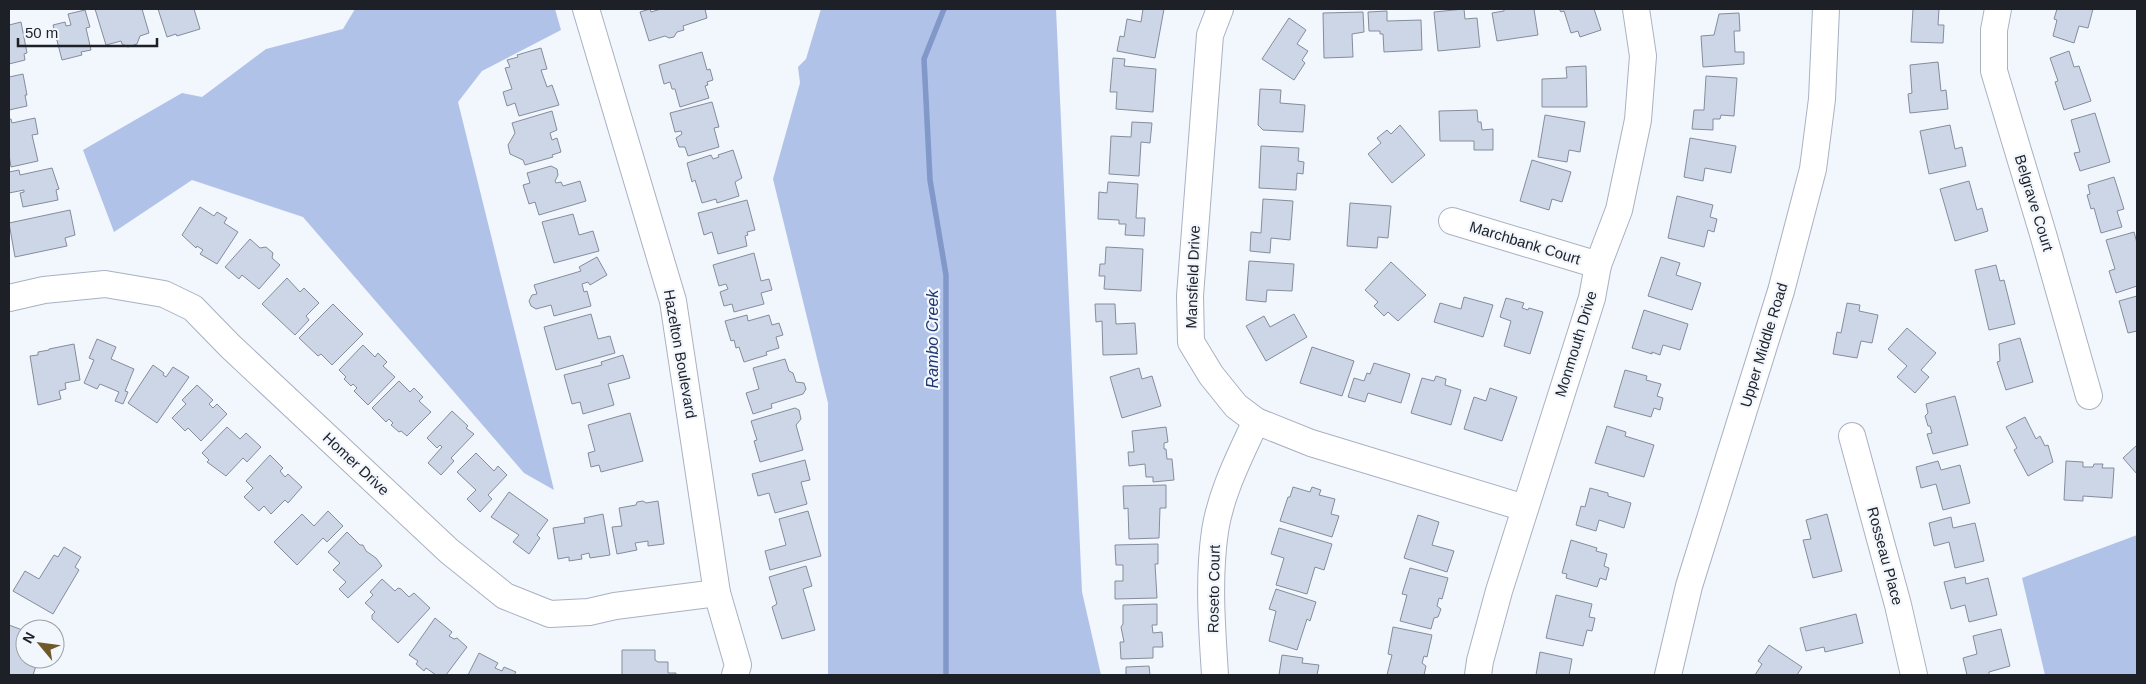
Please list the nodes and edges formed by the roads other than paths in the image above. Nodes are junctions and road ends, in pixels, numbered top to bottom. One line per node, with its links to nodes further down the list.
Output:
1 (586, 9): 13 (street, Hazelton Boulevard)
2 (1220, 9): 10 (street, Mansfield Drive)
3 (1636, 9): 7 (street, Monmouth Drive)
4 (1826, 9): 17 (street, Upper Middle Road)
5 (1998, 9): 9 (street, Belgrave Court)
6 (1452, 221): 7 (street, Marchbank Court)
7 (1598, 265): 12 (street, Monmouth Drive)
8 (9, 298): 13 (street, Homer Drive)
9 (2089, 396)
10 (1256, 421): 12 (street, Mansfield Drive); 15 (street, Roseto Court)
11 (1852, 436): 18 (street, Rosseau Place)
12 (1525, 508): 16 (street, Monmouth Drive)
13 (717, 593): 14 (street, Hazelton Boulevard)
14 (735, 675)
15 (1215, 675)
16 (1478, 675)
17 (1668, 675)
18 (1914, 675)

